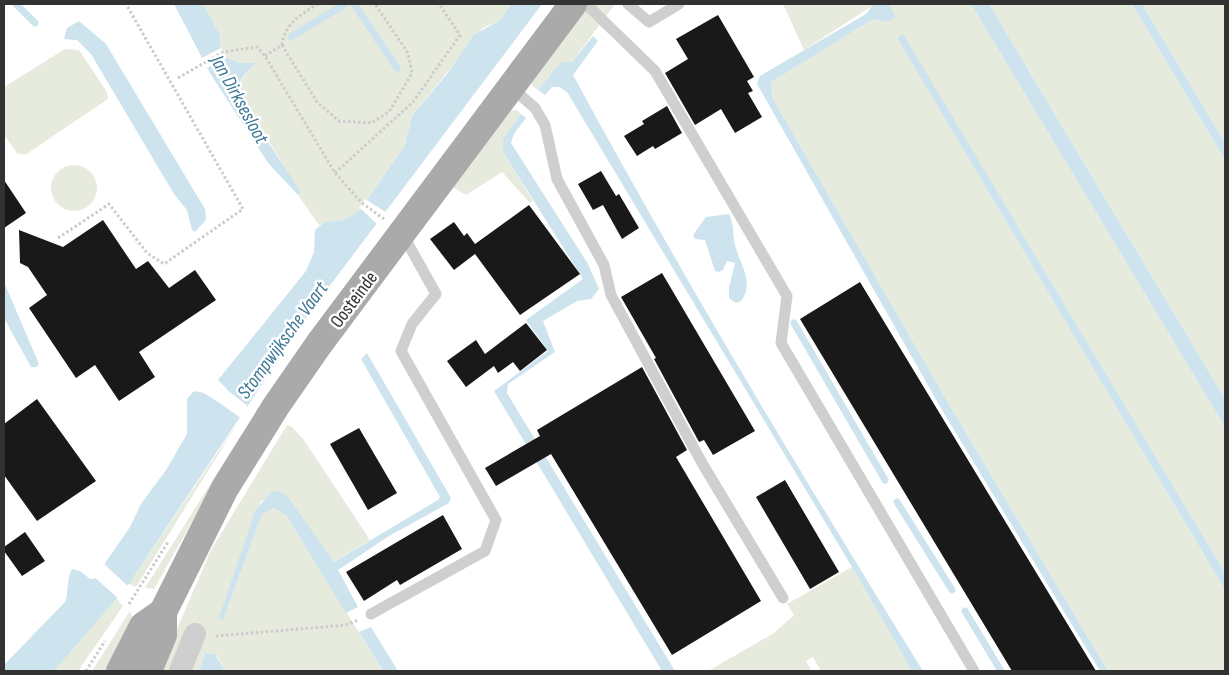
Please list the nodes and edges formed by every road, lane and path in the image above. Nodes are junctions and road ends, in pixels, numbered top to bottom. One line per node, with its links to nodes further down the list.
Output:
1 (126, 4): 15 (path)
2 (318, 4): 9 (path)
3 (375, 4): 9 (path)
4 (439, 4): 13 (path)
5 (573, 4): 12 (main road, Oosteinde)
6 (586, 4): 24 (lane)
7 (628, 4): 8 (lane)
8 (678, 4)
9 (282, 45): 10 (path)
10 (265, 56): 11 (path); 13 (path)
11 (178, 78)
12 (511, 86): 14 (main road, Oosteinde); 16 (lane)
13 (336, 173): 14 (path)
14 (394, 227): 17 (main road, Oosteinde); 18 (lane)
15 (58, 238)
16 (783, 598)
17 (163, 612): 21 (main road, Oosteinde); 22 (main road, Oosteinde)
18 (371, 614): 20 (path)
19 (195, 634): 23 (street)
20 (218, 636)
21 (120, 671)
22 (148, 671)
23 (180, 671)
24 (974, 671)

